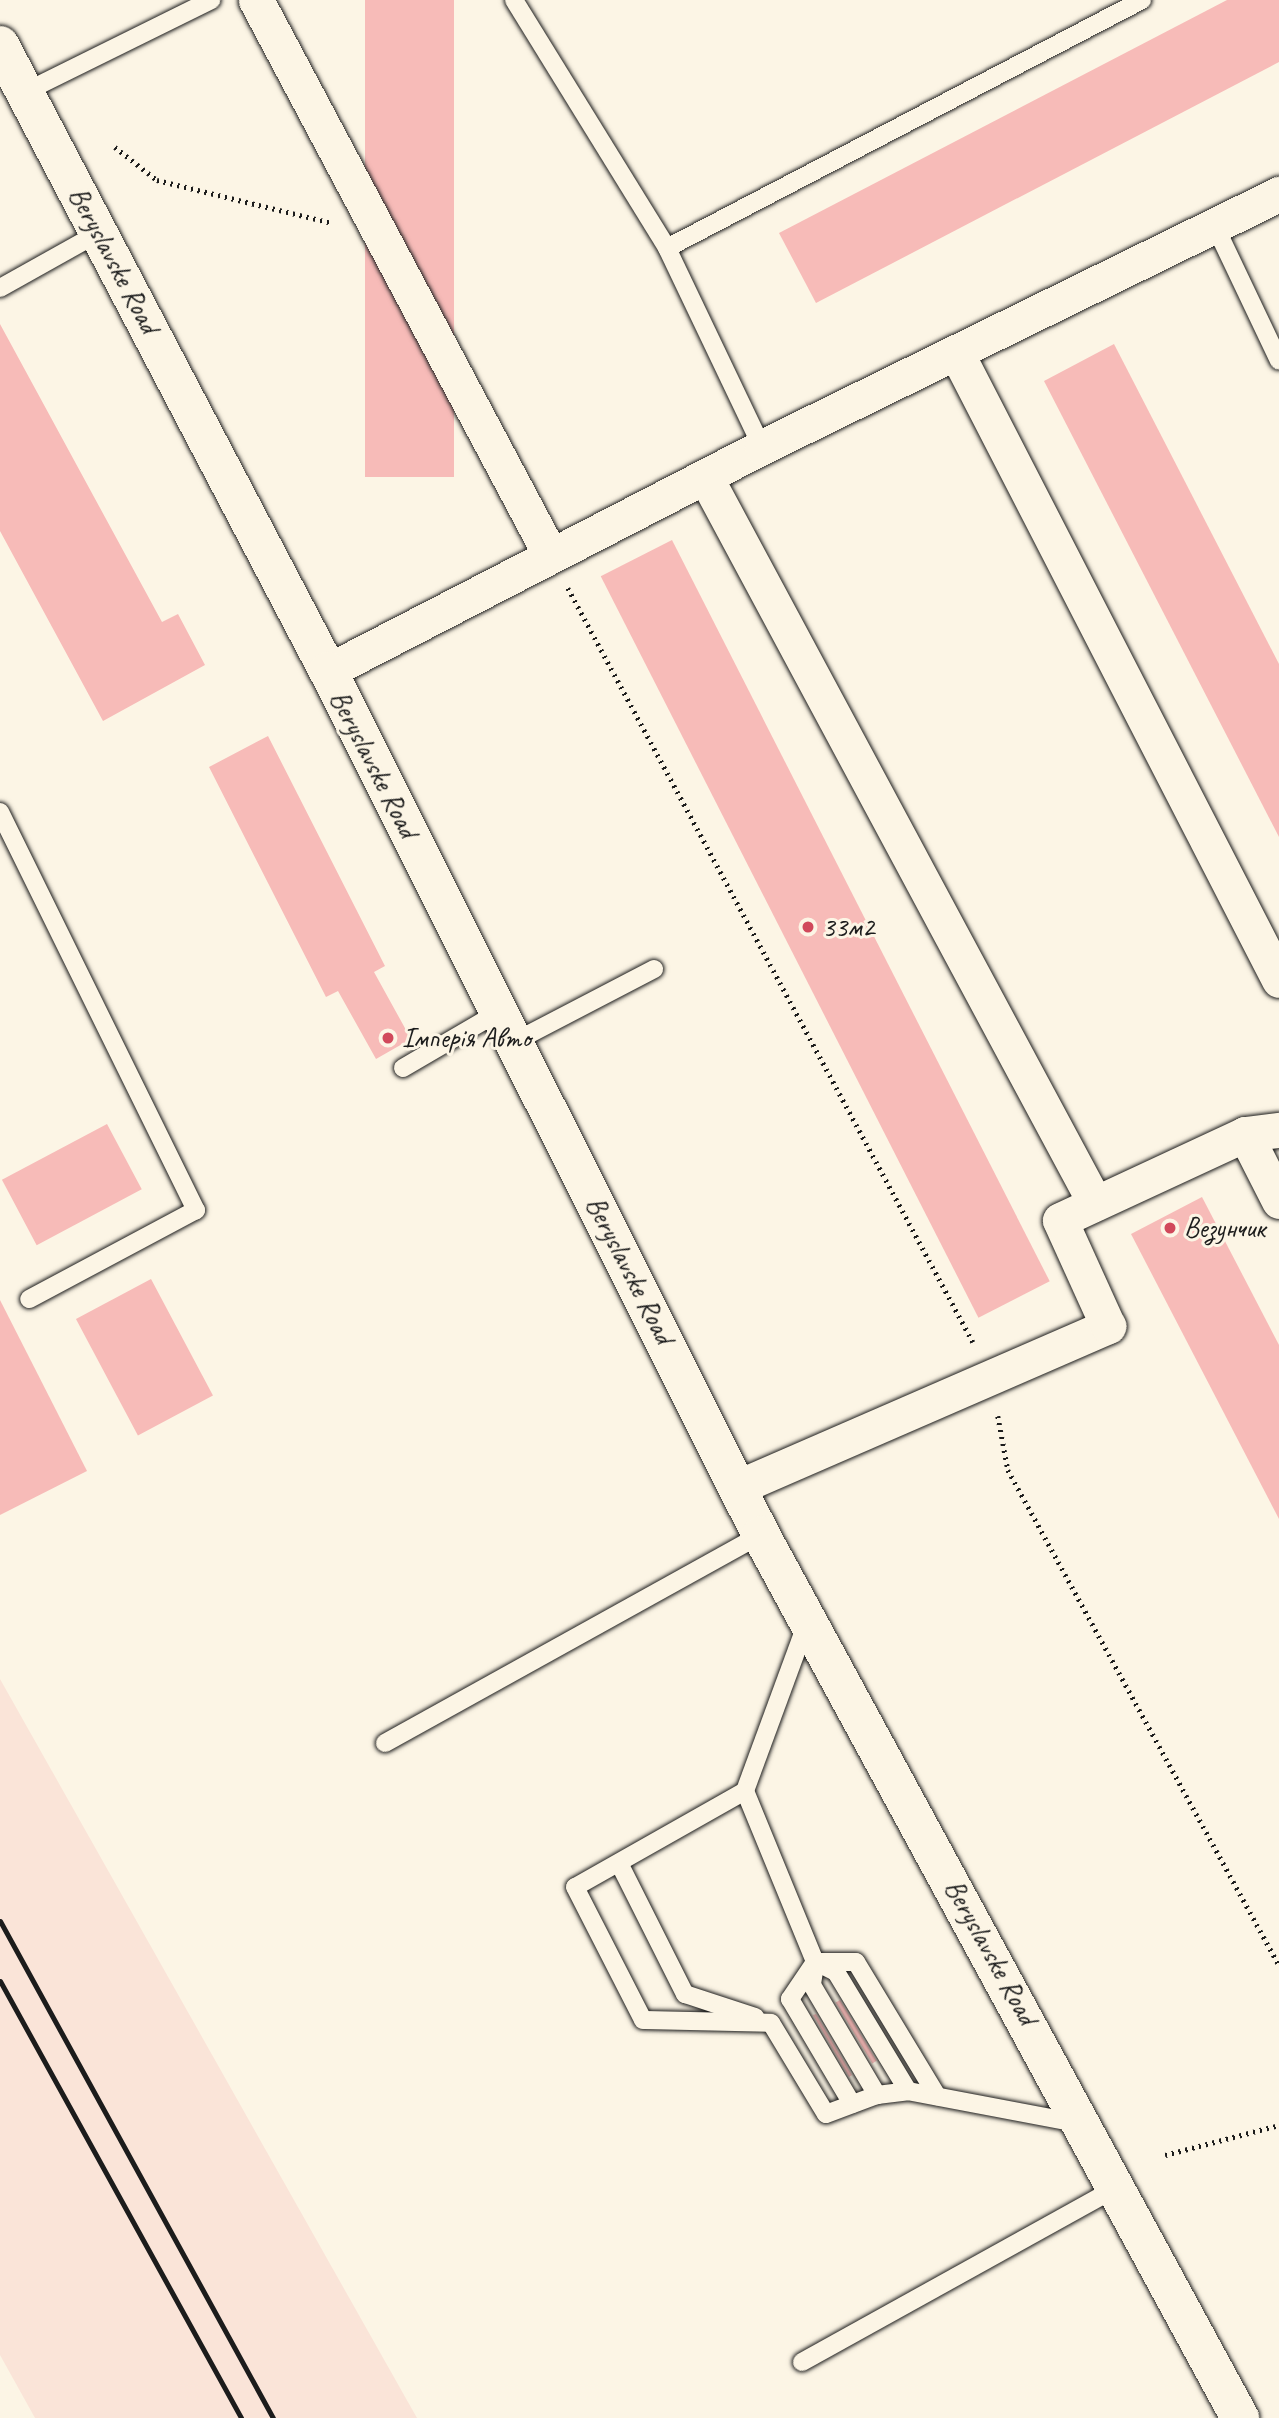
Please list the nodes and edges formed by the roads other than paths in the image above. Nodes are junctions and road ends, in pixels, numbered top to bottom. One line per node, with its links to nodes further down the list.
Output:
1 (211, 0): 5 (lane)
2 (257, 0): 17 (street)
3 (514, 0): 11 (lane)
4 (1142, 0): 11 (lane)
5 (171, 8): 7 (lane)
6 (0, 45): 7 (main road, Beryslavske Road)
7 (25, 92): 10 (main road, Beryslavske Road)
8 (1279, 194): 9 (street)
9 (1215, 226): 13 (street); 14 (lane)
10 (100, 232): 12 (lane); 18 (main road, Beryslavske Road)
11 (667, 248): 15 (lane)
12 (0, 288)
13 (956, 352): 15 (street); 21 (street)
14 (1279, 361)
15 (762, 447): 16 (street)
16 (706, 478): 17 (street); 27 (street)
17 (550, 554): 18 (street)
18 (328, 671): 22 (main road, Beryslavske Road)
19 (0, 813): 28 (lane)
20 (654, 969): 22 (lane)
21 (1279, 980)
22 (506, 1027): 23 (lane); 29 (main road, Beryslavske Road)
23 (403, 1068)
24 (1279, 1130): 25 (street)
25 (1245, 1134): 26 (street); 27 (street)
26 (1279, 1201)
27 (1095, 1203): 29 (street)
28 (29, 1298)
29 (738, 1487): 30 (main road, Beryslavske Road)
30 (761, 1535): 31 (main road, Beryslavske Road); 32 (lane)
31 (808, 1619): 33 (lane); 41 (main road, Beryslavske Road)
32 (385, 1743)
33 (745, 1791): 34 (lane); 35 (lane)
34 (619, 1863): 36 (lane); 36 (lane)
35 (815, 1962): 37 (lane); 38 (lane); 39 (lane); 40 (lane)
36 (771, 2023): 40 (lane)
37 (908, 2091): 38 (lane); 39 (lane)
38 (877, 2095): 40 (lane)
39 (937, 2096): 41 (lane)
40 (852, 2104)
41 (1085, 2124): 42 (main road, Beryslavske Road)
42 (1118, 2187): 43 (lane); 44 (main road, Beryslavske Road)
43 (802, 2362)
44 (1241, 2418)

